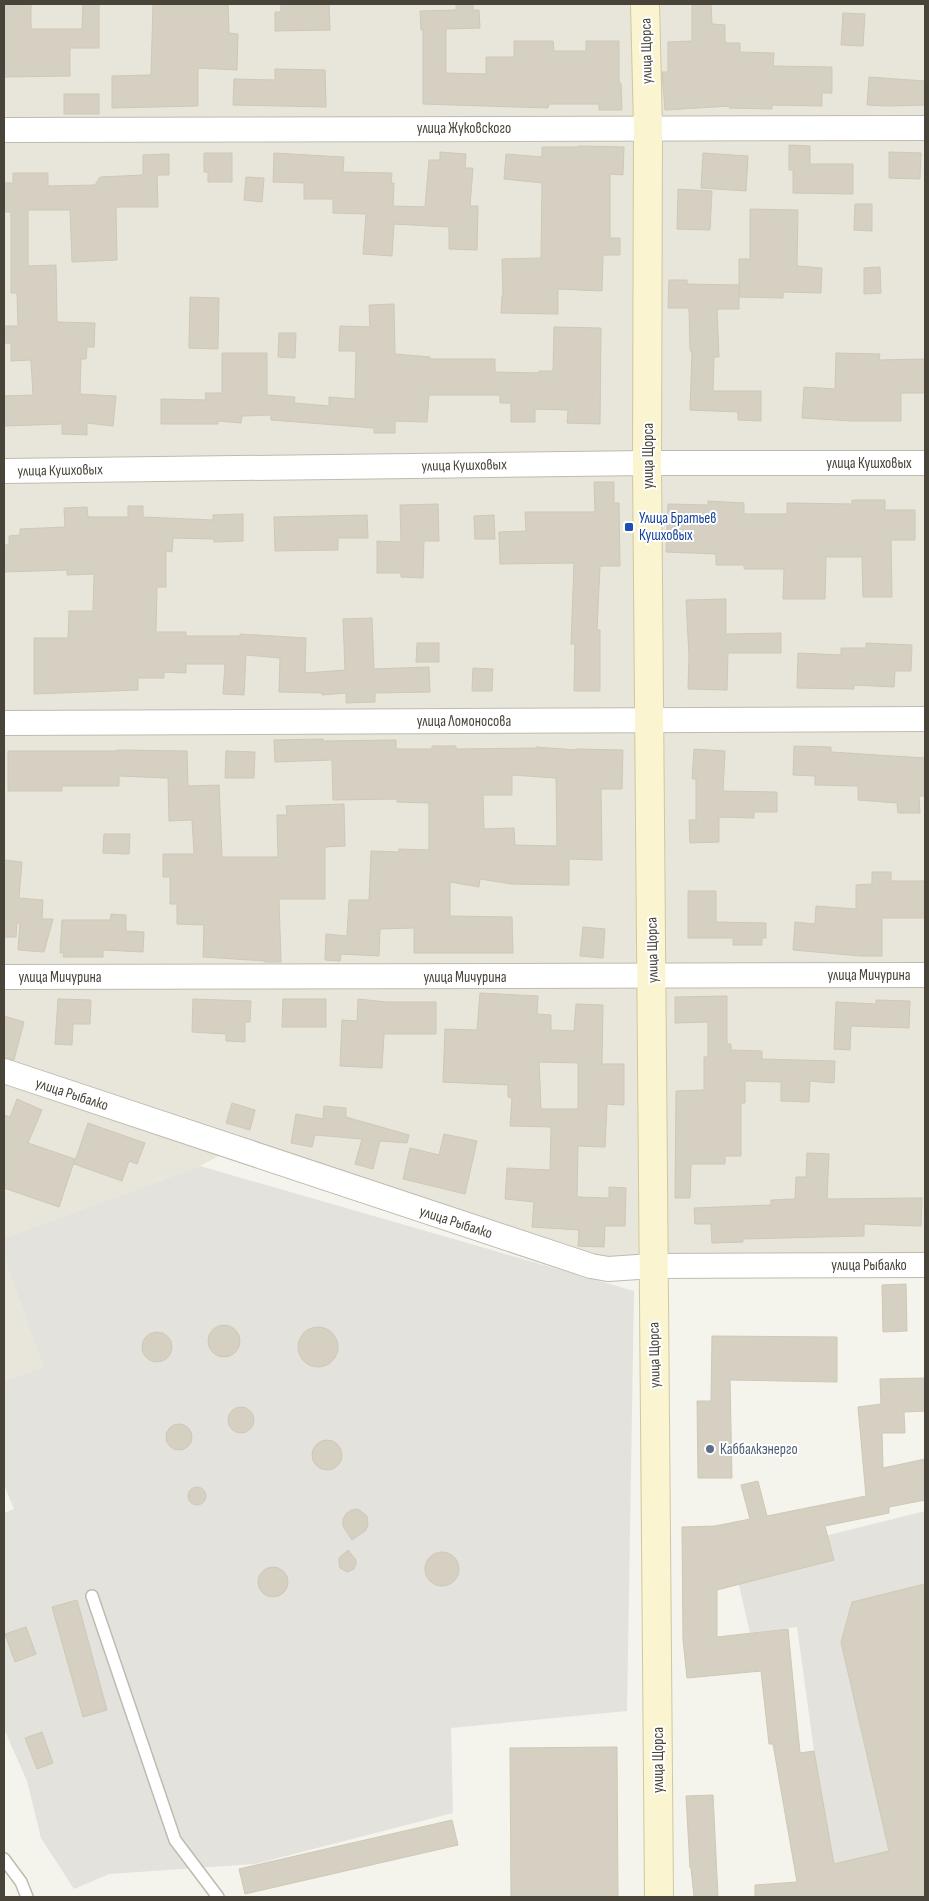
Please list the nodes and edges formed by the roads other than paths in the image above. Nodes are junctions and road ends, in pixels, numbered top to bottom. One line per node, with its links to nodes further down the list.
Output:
1 (645, 4): 2 (street, улица Щорса)
2 (648, 127): 3 (street, улица Жуковского); 4 (street, улица Жуковского); 5 (street, улица Щорса)
3 (925, 128)
4 (4, 130)
5 (648, 463): 6 (street, улица Кушховых); 7 (street, улица Кушховых); 8 (street, улица Щорса)
6 (925, 463)
7 (4, 471)
8 (650, 719): 9 (street, улица Ломоносова); 10 (street, улица Ломоносова); 12 (street, улица Щорса)
9 (925, 719)
10 (4, 723)
11 (925, 975): 12 (street, улица Мичурина)
12 (652, 976): 13 (street, улица Мичурина); 16 (street, улица Щорса)
13 (4, 977)
14 (4, 1072): 16 (street, улица Рыбалко)
15 (925, 1265): 16 (street, улица Рыбалко)
16 (653, 1266): 21 (street, улица Щорса)
17 (92, 1596): 20 (lane)
18 (4, 1859): 19 (lane)
19 (28, 1897)
20 (218, 1897)
21 (659, 1897)

